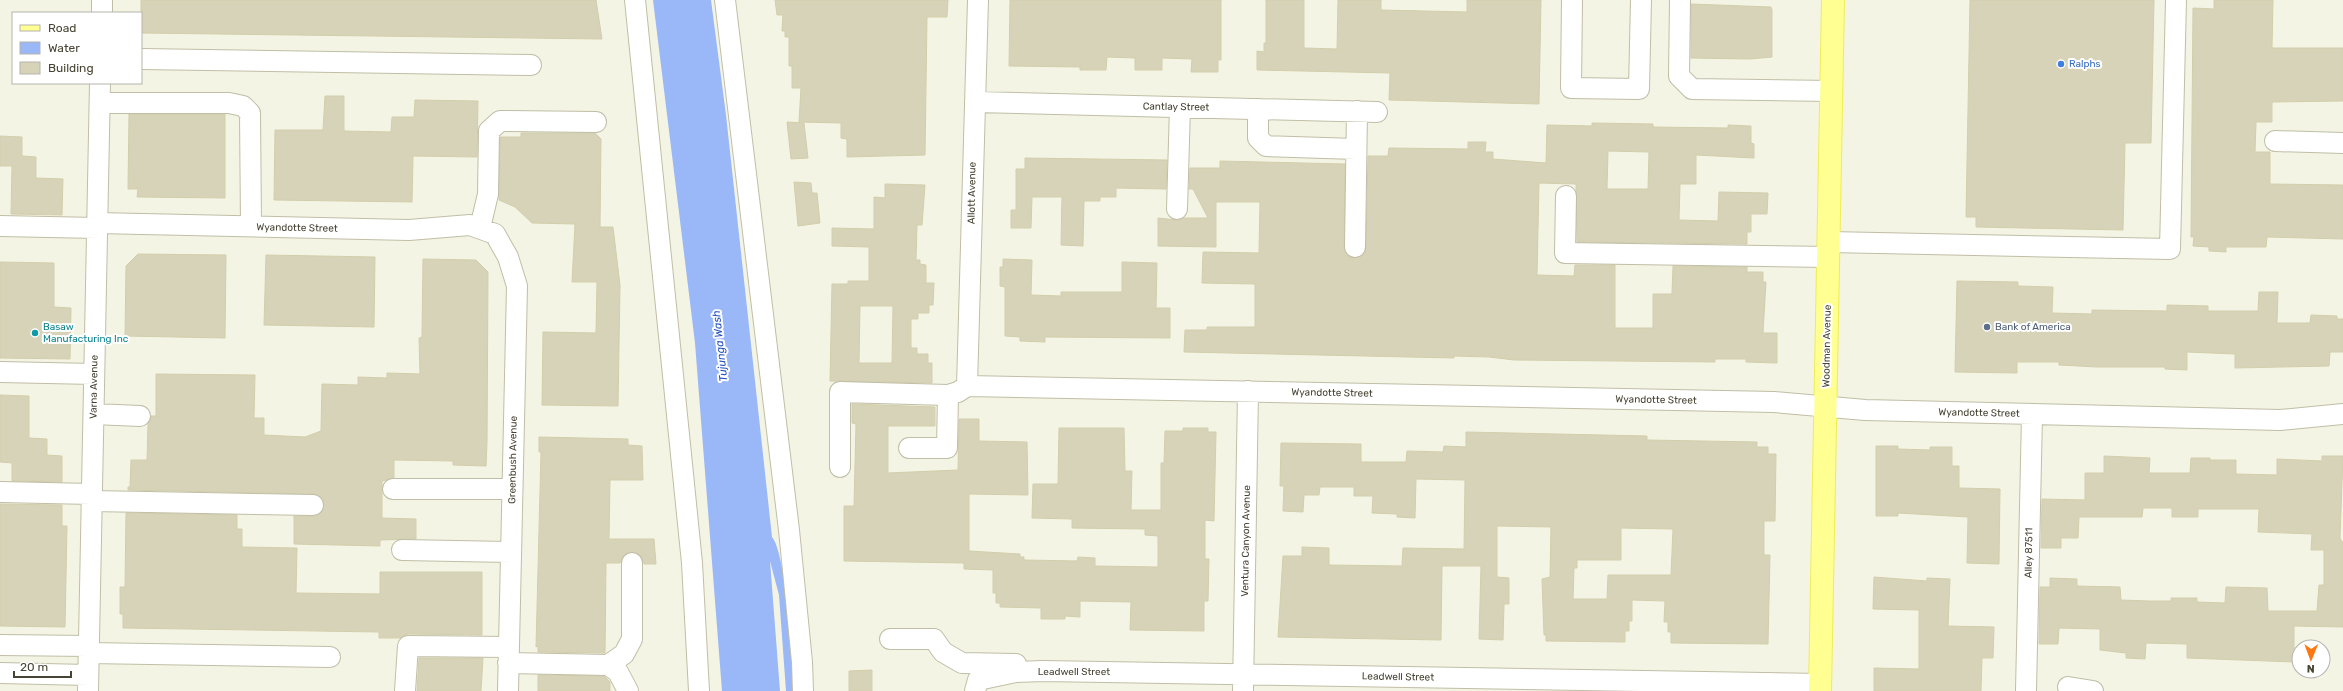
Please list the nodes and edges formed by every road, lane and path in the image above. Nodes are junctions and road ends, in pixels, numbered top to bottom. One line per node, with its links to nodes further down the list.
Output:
1 (102, 0): 10 (street)
2 (635, 0): 69 (street)
3 (725, 0): 70 (street)
4 (978, 0): 15 (street, Allott Avenue)
5 (1572, 0): 6 (street)
6 (1641, 0)
7 (1680, 0): 14 (street)
8 (1833, 0): 14 (main road, Woodman Avenue)
9 (2176, 7): 32 (street)
10 (102, 12)
11 (142, 59): 12 (street)
12 (531, 65)
13 (100, 84): 16 (street, Varna Avenue)
14 (1832, 91): 32 (main road, Woodman Avenue)
15 (975, 102): 17 (street, Cantlay Street); 35 (street, Allott Avenue)
16 (100, 103): 27 (street, Varna Avenue); 29 (street)
17 (1180, 107): 18 (street, Cantlay Street); 26 (street)
18 (1258, 109): 19 (street, Cantlay Street); 24 (street)
19 (1357, 111): 20 (street, Cantlay Street); 24 (street)
20 (1377, 112)
21 (596, 122): 30 (street)
22 (2275, 141): 23 (street)
23 (2343, 142)
24 (1356, 149): 31 (street)
25 (1566, 196): 32 (street)
26 (1178, 209)
27 (97, 225): 28 (street, Wyandotte Street); 29 (street, Wyandotte Street); 34 (street, Varna Avenue)
28 (0, 226)
29 (251, 226): 30 (street, Wyandotte Street)
30 (487, 231): 46 (street, Greenbush Avenue)
31 (1355, 247)
32 (1829, 250): 38 (main road, Woodman Avenue)
33 (0, 372): 34 (street)
34 (94, 374): 39 (street, Varna Avenue)
35 (968, 386): 36 (street, Wyandotte Street); 37 (street)
36 (1248, 391): 38 (street, Wyandotte Street); 61 (street, Ventura Canyon Avenue)
37 (948, 395): 43 (street); 44 (street)
38 (1825, 407): 41 (street, Wyandotte Street); 65 (main road, Woodman Avenue)
39 (94, 414): 42 (street); 48 (street, Varna Avenue)
40 (2343, 414): 41 (street, Wyandotte Street)
41 (2032, 415): 71 (street, Alley 87511)
42 (140, 416)
43 (910, 448)
44 (840, 467)
45 (393, 489): 46 (street)
46 (512, 489): 51 (street, Greenbush Avenue)
47 (0, 492): 48 (street)
48 (92, 498): 49 (street); 55 (street, Varna Avenue)
49 (312, 505)
50 (402, 550): 51 (street)
51 (511, 552): 56 (street, Greenbush Avenue)
52 (632, 563): 58 (street)
53 (890, 639): 59 (street)
54 (0, 645): 55 (street)
55 (89, 650): 57 (street); 62 (street, Varna Avenue)
56 (508, 655): 58 (street); 66 (street); 67 (street, Greenbush Avenue)
57 (330, 657)
58 (608, 665): 68 (street)
59 (1043, 671): 61 (street, Leadwell Street); 63 (street, Leadwell Street)
60 (0, 673): 62 (street)
61 (1243, 682): 65 (street, Leadwell Street)
62 (88, 683)
63 (977, 685)
64 (2068, 687): 72 (street)
65 (1820, 688)
66 (405, 691)
67 (508, 691)
68 (628, 691)
69 (699, 691)
70 (803, 691)
71 (2026, 691)
72 (2093, 691)

